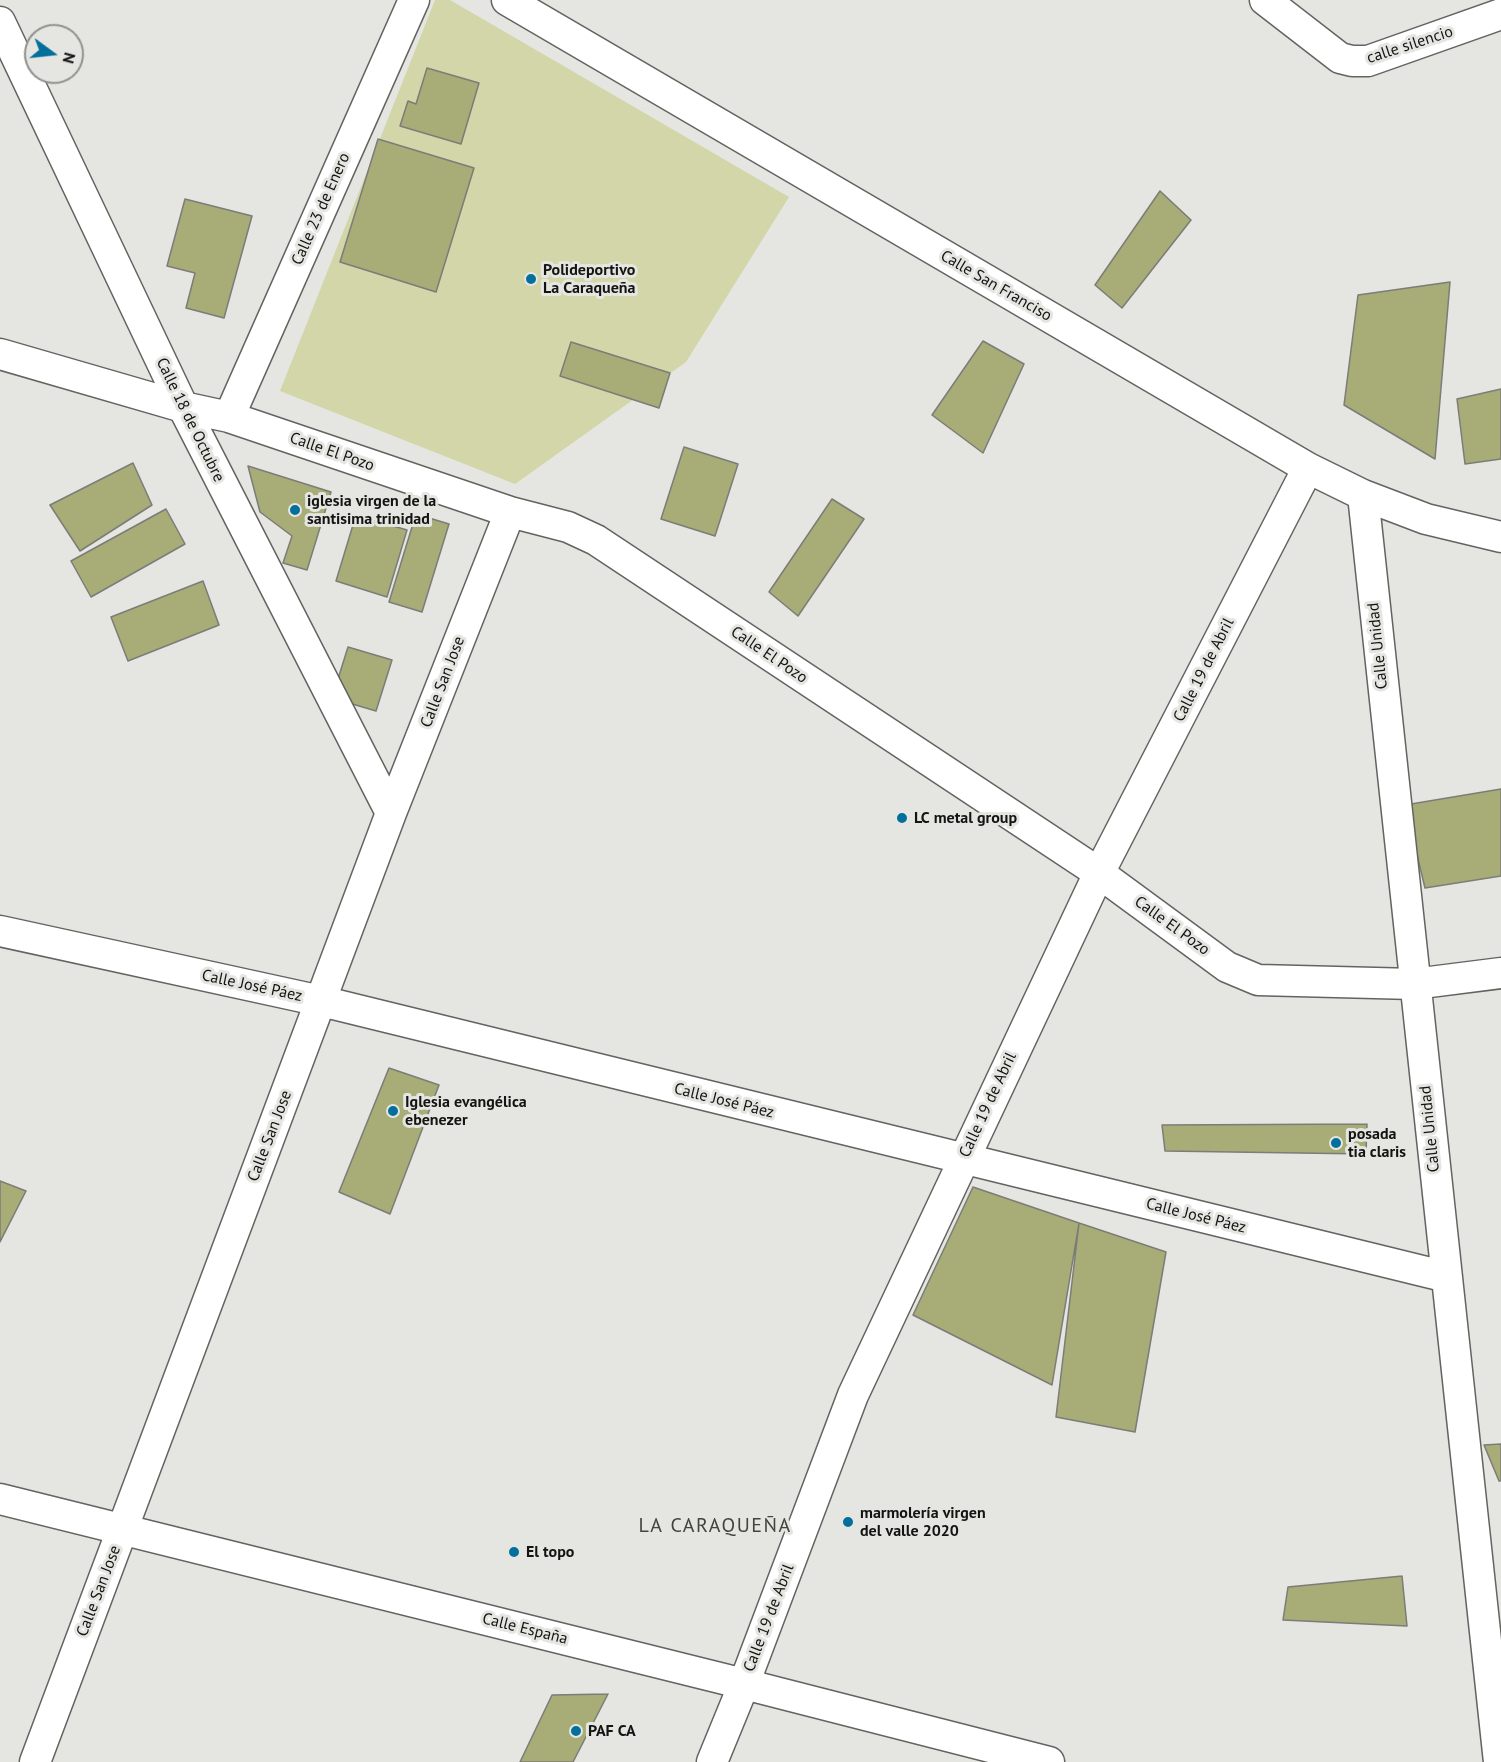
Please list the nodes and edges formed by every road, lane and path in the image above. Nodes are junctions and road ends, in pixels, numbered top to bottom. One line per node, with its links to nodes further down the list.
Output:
1 (414, 0): 8 (street, Calle 23 de Enero)
2 (507, 0): 9 (street, Calle San Franciso)
3 (1265, 0): 4 (street, calle silencio)
4 (1501, 14)
5 (0, 22): 7 (street, Calle 18 de Octubre)
6 (0, 354): 7 (street, Calle El Pozo)
7 (183, 407): 8 (street, Calle El Pozo); 13 (street, Calle 18 de Octubre)
8 (229, 417): 11 (street, Calle El Pozo)
9 (1308, 468): 10 (street, Calle San Franciso); 14 (street, Calle 19 de Abril)
10 (1363, 495): 12 (street, Calle San Franciso); 17 (street, Calle Unidad)
11 (510, 512): 13 (street, Calle San Jose); 14 (street, Calle El Pozo)
12 (1501, 537)
13 (391, 813): 18 (street, Calle San Jose)
14 (1098, 873): 17 (street, Calle El Pozo); 19 (street, Calle 19 de Abril)
15 (0, 931): 18 (street, Calle José Páez)
16 (1501, 973): 17 (street, Calle El Pozo)
17 (1414, 984): 20 (street, Calle Unidad)
18 (321, 1001): 19 (street, Calle José Páez); 22 (street, Calle San Jose)
19 (962, 1159): 20 (street, Calle José Páez); 23 (street, Calle 19 de Abril)
20 (1447, 1277): 27 (street, Calle Unidad)
21 (0, 1499): 22 (street, Calle España)
22 (123, 1528): 23 (street, Calle España); 24 (street, Calle San Jose)
23 (744, 1684): 25 (street, Calle 19 de Abril); 26 (street, Calle España)
24 (35, 1762)
25 (712, 1762)
26 (1048, 1762)
27 (1499, 1762)

